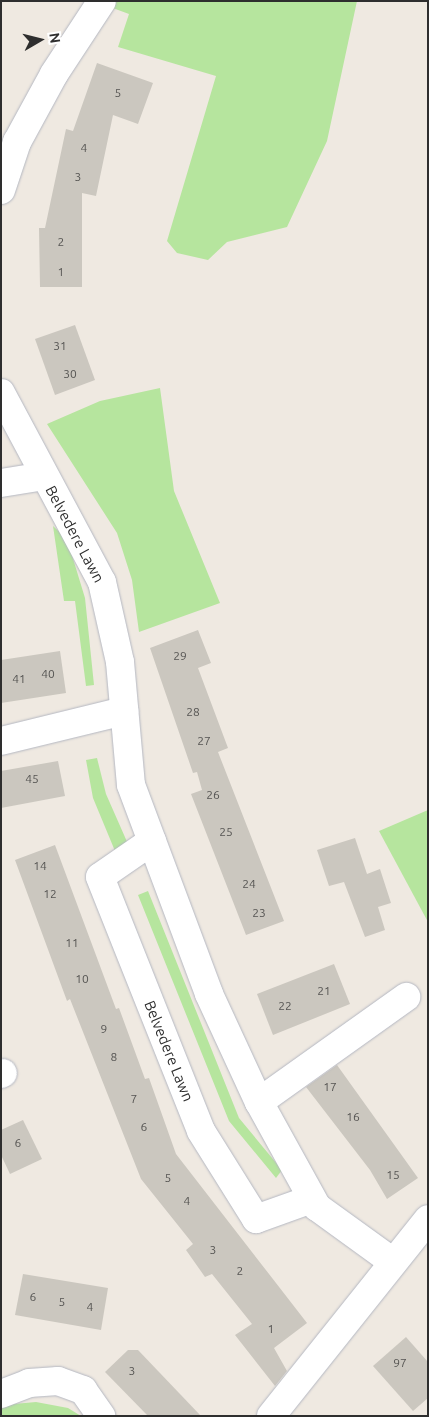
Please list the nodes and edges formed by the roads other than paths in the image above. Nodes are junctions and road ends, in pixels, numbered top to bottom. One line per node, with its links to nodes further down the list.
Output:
1 (102, 1): 2 (street)
2 (3, 177)
3 (1, 394): 4 (street, Belvedere Lawn)
4 (44, 476): 5 (street, Belvedere Lawn); 6 (street, Belvedere Lawn)
5 (1, 484)
6 (124, 711): 7 (street); 8 (street, Belvedere Lawn)
7 (1, 740)
8 (152, 841): 10 (street, Belvedere Lawn); 11 (street, Belvedere Lawn)
9 (406, 997): 10 (street)
10 (259, 1102): 11 (street, Belvedere Lawn)
11 (312, 1199): 13 (street, Belvedere Lawn)
12 (428, 1219): 13 (street)
13 (393, 1262): 16 (street)
14 (1, 1394): 15 (street)
15 (100, 1416)
16 (271, 1416)

